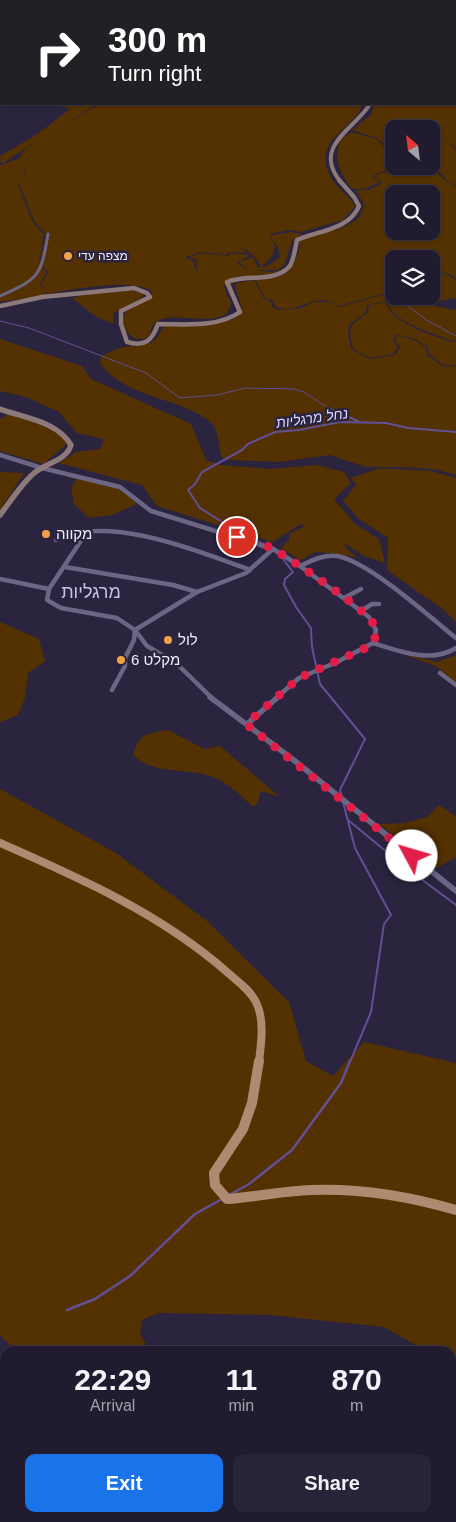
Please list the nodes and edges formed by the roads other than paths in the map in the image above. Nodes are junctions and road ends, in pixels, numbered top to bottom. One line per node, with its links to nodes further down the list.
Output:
1 (369, 105): 4 (main road)
2 (48, 234): 3 (street)
3 (0, 296)
4 (0, 306)
5 (0, 409): 7 (main road)
6 (0, 455): 7 (street)
7 (42, 468): 8 (main road); 11 (street)
8 (0, 515)
9 (88, 530): 10 (street); 13 (street); 14 (street)
10 (56, 540)
11 (273, 549): 12 (street); 14 (street)
12 (300, 566): 19 (street); 23 (street)
13 (65, 567): 16 (street); 18 (street)
14 (250, 570): 18 (street)
15 (0, 580): 16 (street)
16 (49, 589): 22 (street)
17 (361, 589): 19 (street)
18 (197, 592): 22 (street)
19 (344, 598): 21 (street)
20 (379, 604): 21 (street)
21 (362, 610): 24 (street)
22 (135, 630): 28 (street); 29 (street)
23 (456, 638)
24 (373, 643): 25 (street); 29 (street)
25 (456, 648)
26 (440, 673): 27 (street)
27 (456, 685)
28 (112, 690)
29 (246, 724): 31 (street)
30 (0, 843): 32 (main road)
31 (456, 891)
32 (456, 1210)

